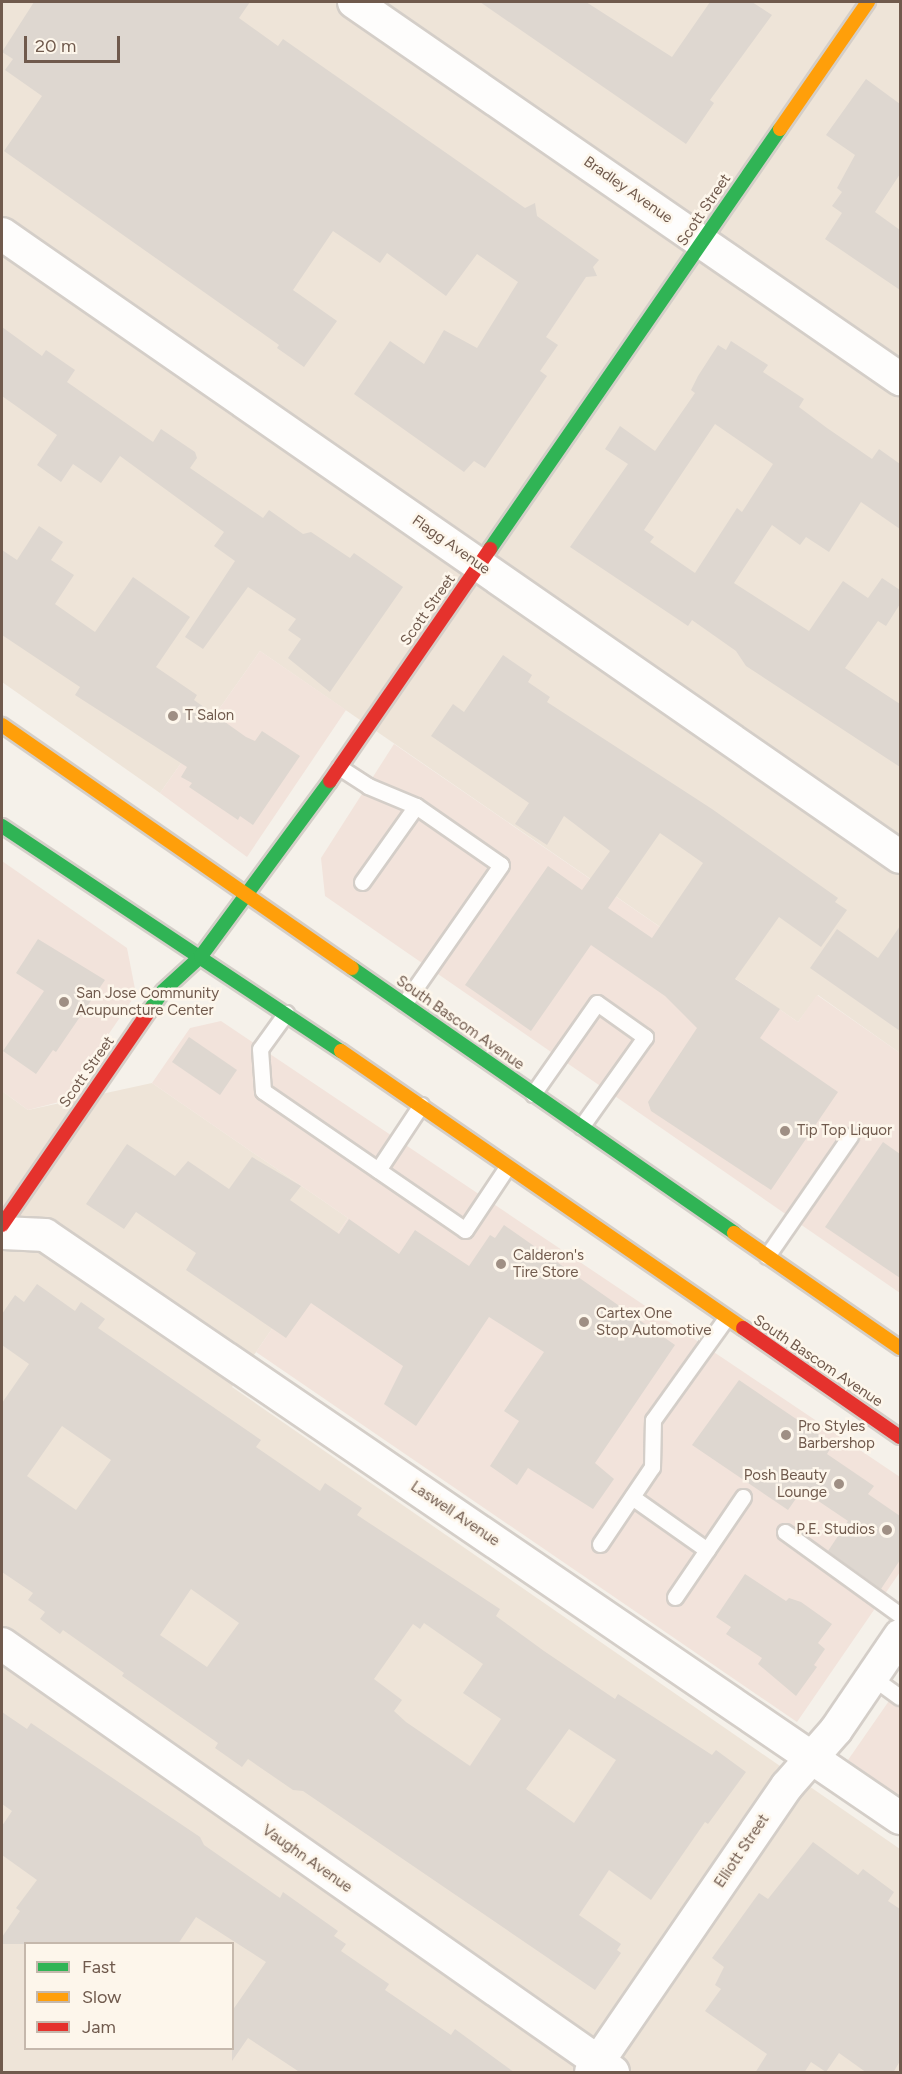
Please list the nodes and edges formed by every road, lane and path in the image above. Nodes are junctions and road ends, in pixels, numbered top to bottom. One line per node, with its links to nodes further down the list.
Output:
1 (354, 2): 4 (street, Bradley Avenue)
2 (868, 2): 4 (main road, Scott Street)
3 (2, 234): 6 (street, Flagg Avenue)
4 (702, 242): 5 (street, Bradley Avenue); 6 (main road, Scott Street)
5 (900, 379)
6 (479, 565): 8 (main road, Scott Street); 11 (street, Flagg Avenue)
7 (2, 725): 13 (main road, South Bascom Avenue)
8 (339, 767): 9 (lane); 13 (main road, Scott Street)
9 (416, 806): 12 (lane); 15 (lane)
10 (2, 826): 14 (main road, South Bascom Avenue)
11 (900, 857)
12 (362, 882)
13 (247, 894): 14 (main road, Scott Street); 15 (main road, South Bascom Avenue)
14 (201, 956): 16 (main road, South Bascom Avenue); 23 (main road, Scott Street)
15 (404, 1004): 17 (main road, South Bascom Avenue)
16 (286, 1013): 18 (main road, South Bascom Avenue); 22 (lane)
17 (534, 1094): 19 (main road, South Bascom Avenue); 19 (lane)
18 (421, 1105): 21 (main road, South Bascom Avenue); 22 (lane)
19 (581, 1127): 25 (main road, South Bascom Avenue)
20 (850, 1136): 25 (lane)
21 (507, 1167): 22 (lane); 26 (main road, South Bascom Avenue)
22 (378, 1170)
23 (2, 1225)
24 (2, 1233): 40 (street, Laswell Avenue)
25 (767, 1256): 27 (main road, South Bascom Avenue)
26 (726, 1318): 28 (main road, South Bascom Avenue); 29 (lane)
27 (900, 1348)
28 (900, 1437)
29 (632, 1497): 32 (lane); 33 (lane)
30 (743, 1497): 33 (lane)
31 (785, 1532): 35 (lane)
32 (600, 1544)
33 (707, 1550): 34 (lane)
34 (675, 1597)
35 (900, 1615)
36 (900, 1636): 38 (street, Elliott Street)
37 (2, 1644): 42 (street, Vaughn Avenue)
38 (872, 1677): 39 (lane); 40 (street, Elliott Street)
39 (900, 1697)
40 (812, 1757): 41 (street, Laswell Avenue); 42 (street, Elliott Street)
41 (900, 1818)
42 (601, 2069)

